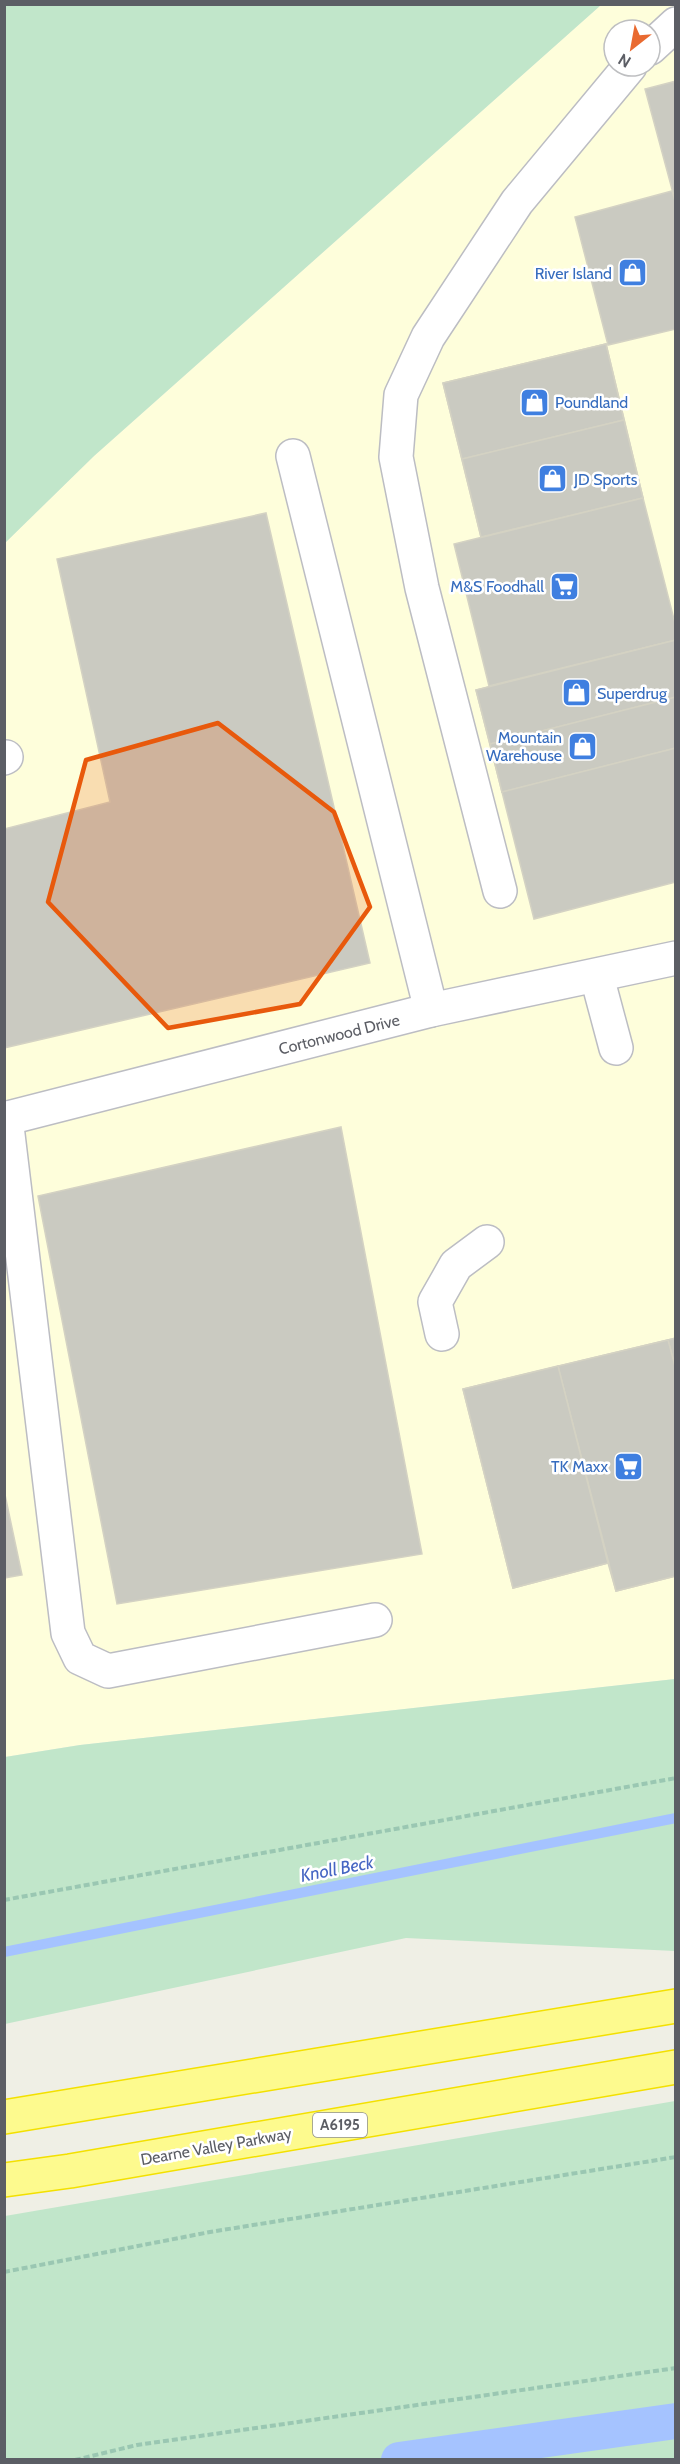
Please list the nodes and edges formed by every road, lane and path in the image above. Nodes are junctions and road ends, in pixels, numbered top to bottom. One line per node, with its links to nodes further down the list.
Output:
1 (675, 24): 2 (street)
2 (662, 36)
3 (620, 78): 5 (street)
4 (293, 456): 8 (street)
5 (500, 891)
6 (675, 958): 7 (street, Cortonwood Drive)
7 (597, 976): 8 (street, Cortonwood Drive); 9 (street)
8 (431, 1010): 10 (street, Cortonwood Drive)
9 (616, 1048)
10 (5, 1119): 13 (street)
11 (487, 1242): 12 (street)
12 (441, 1334)
13 (375, 1620)
14 (675, 1778): 15 (path)
15 (4, 1899)
16 (675, 2006): 18 (highway)
17 (675, 2067): 20 (highway, Dearne Valley Parkway / A6195)
18 (4, 2117)
19 (675, 2157): 21 (path)
20 (4, 2180)
21 (4, 2272)
22 (675, 2368): 23 (path)
23 (75, 2460)

